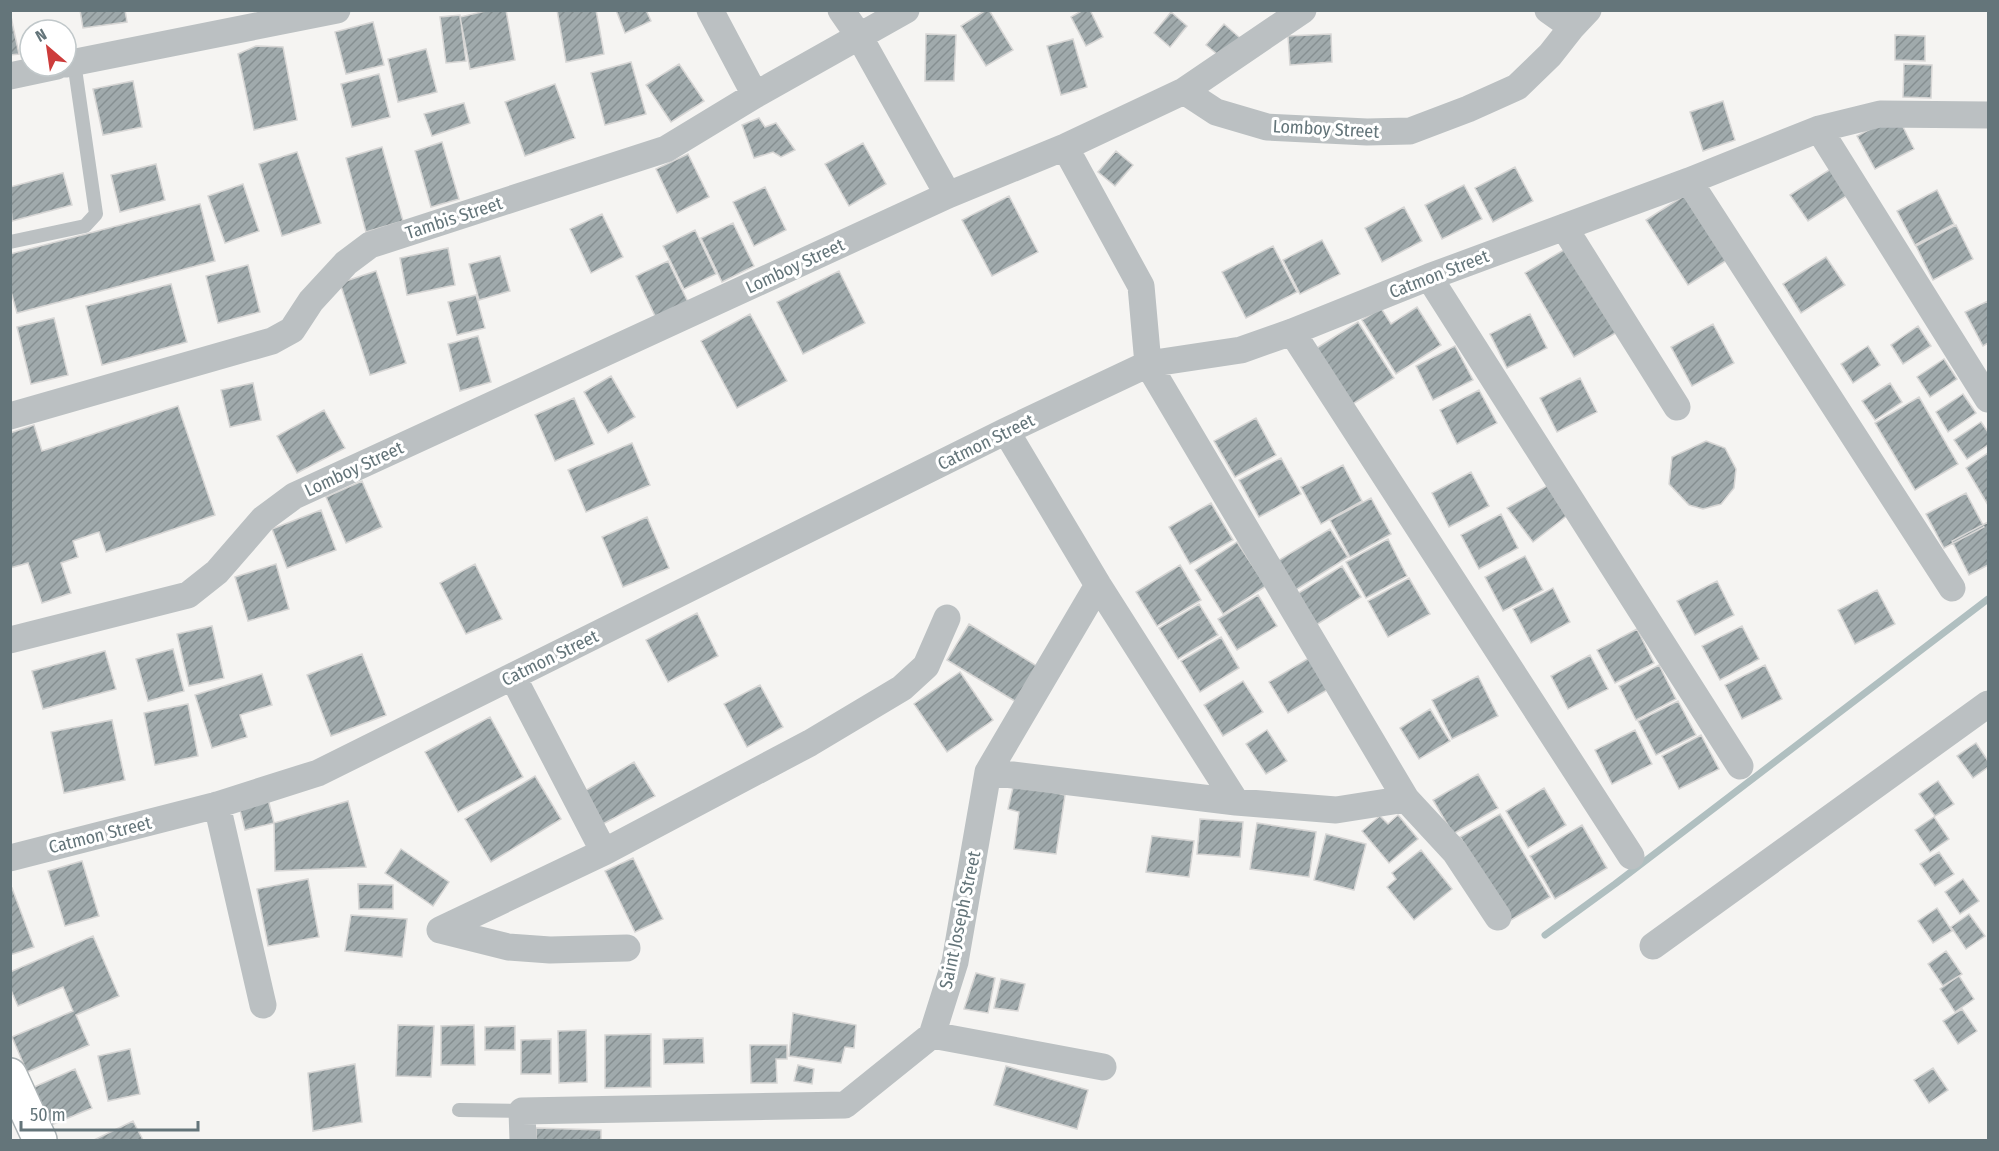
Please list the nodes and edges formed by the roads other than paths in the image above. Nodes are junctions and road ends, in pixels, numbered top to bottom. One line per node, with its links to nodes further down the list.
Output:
1 (337, 10): 7 (street)
2 (710, 10): 13 (street)
3 (841, 10): 9 (street)
4 (906, 10): 9 (street, Tambis Street)
5 (1303, 10): 12 (street)
6 (1548, 10): 8 (street)
7 (274, 17): 10 (street)
8 (1580, 19): 12 (street, Lomboy Street)
9 (859, 36): 13 (street, Tambis Street); 18 (street)
10 (78, 61)
11 (69, 78): 20 (lane)
12 (1184, 91): 16 (street, Lomboy Street)
13 (754, 95): 26 (street, Tambis Street)
14 (1989, 115): 15 (street, Catmon Street)
15 (1820, 129): 17 (street, Catmon Street); 24 (street)
16 (1065, 147): 18 (street, Lomboy Street); 23 (street)
17 (1689, 182): 19 (street, Catmon Street); 29 (street)
18 (948, 195): 31 (street, Lomboy Street)
19 (1564, 227): 21 (street, Catmon Street); 25 (street)
20 (10, 243)
21 (1429, 277): 22 (street, Catmon Street); 34 (street)
22 (1292, 332): 23 (street, Catmon Street); 40 (street)
23 (1148, 364): 27 (street, Catmon Street); 36 (street)
24 (1989, 399)
25 (1677, 407)
26 (10, 416)
27 (1006, 431): 28 (street); 32 (street, Catmon Street)
28 (1098, 585): 35 (street, Saint Joseph Street); 37 (street)
29 (1952, 588)
30 (947, 618): 39 (street)
31 (10, 640)
32 (513, 677): 38 (street, Catmon Street); 39 (street)
33 (1989, 704): 43 (street)
34 (1740, 766)
35 (988, 772): 37 (street); 46 (street, Saint Joseph Street)
36 (1406, 799): 37 (street); 42 (street)
37 (1236, 802)
38 (217, 806): 41 (street, Catmon Street); 45 (street)
39 (604, 852): 44 (street)
40 (1631, 856)
41 (10, 858)
42 (1498, 917)
43 (1653, 946)
44 (627, 948)
45 (263, 1005)
46 (932, 1035): 47 (street); 50 (street)
47 (1103, 1068)
48 (10, 1075): 51 (main road)
49 (459, 1110): 50 (lane)
50 (522, 1111): 52 (street)
51 (40, 1140)
52 (523, 1140)

